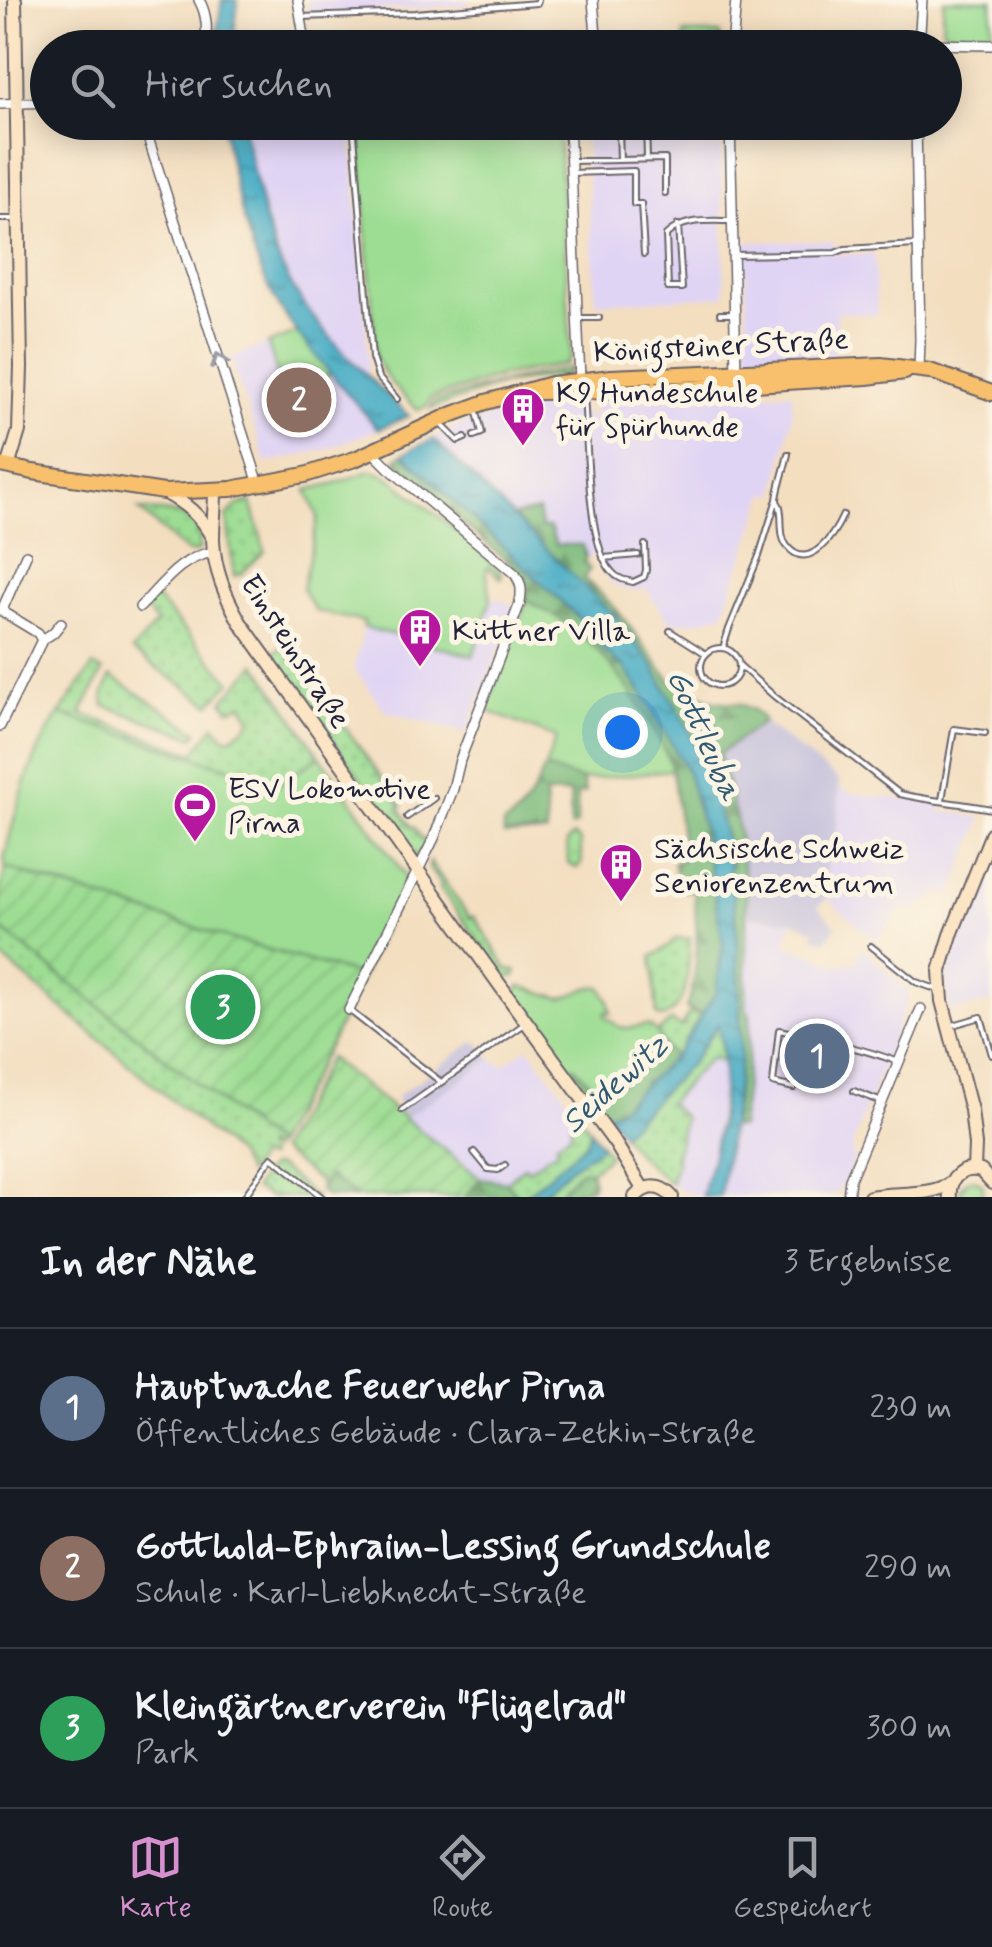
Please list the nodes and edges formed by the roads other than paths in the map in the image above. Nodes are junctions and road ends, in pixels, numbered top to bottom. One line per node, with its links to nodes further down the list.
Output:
1 (15, 0): 18 (main road)
2 (199, 0): 9 (street)
3 (298, 0): 8 (street)
4 (538, 0): 8 (lane)
5 (593, 0): 11 (street)
6 (736, 0): 12 (street)
7 (922, 0): 13 (street)
8 (301, 17): 10 (street)
9 (206, 30)
10 (303, 30)
11 (596, 30)
12 (734, 30)
13 (920, 30)
14 (962, 46): 15 (street)
15 (992, 46)
16 (30, 103): 18 (street)
17 (0, 104): 18 (street)
18 (16, 104): 32 (main road)
19 (148, 140): 54 (street, one-way to 19)
20 (354, 140): 46 (lane)
21 (570, 140): 28 (street)
22 (619, 140): 27 (lane)
23 (646, 140): 26 (lane)
24 (730, 140): 33 (street)
25 (916, 140): 35 (street)
26 (647, 159): 27 (lane); 30 (lane)
27 (620, 160): 28 (lane)
28 (571, 161): 29 (street)
29 (571, 173): 36 (lane); 40 (street)
30 (665, 193)
31 (0, 219): 32 (lane)
32 (19, 219): 53 (main road)
33 (732, 221): 34 (lane); 37 (street)
34 (678, 225): 34 (lane)
35 (917, 245): 37 (lane); 42 (street)
36 (644, 254)
37 (733, 255): 39 (street)
38 (720, 314): 39 (lane)
39 (735, 314): 43 (street)
40 (578, 318): 41 (lane); 44 (street)
41 (599, 318)
42 (919, 369): 43 (main road, Königsteiner Straße); 45 (main road, Königsteiner Straße)
43 (736, 378): 44 (main road, Königsteiner Straße)
44 (582, 386): 47 (main road, Königsteiner Straße); 63 (lane)
45 (992, 392)
46 (397, 399)
47 (475, 406): 48 (main road, Königsteiner Straße); 49 (lane)
48 (438, 420): 50 (lane); 51 (main road, Königsteiner Straße)
49 (474, 436)
50 (465, 438)
51 (372, 451): 54 (main road, Königsteiner Straße); 79 (street)
52 (788, 454): 57 (lane)
53 (4, 466): 56 (main road, Königsteiner Straße)
54 (260, 484): 55 (main road, Königsteiner Straße)
55 (215, 491): 56 (main road, Königsteiner Straße); 59 (main road, Einsteinstraße)
56 (164, 492): 59 (main road)
57 (777, 500): 58 (lane); 69 (lane)
58 (843, 515)
59 (214, 545): 64 (street); 79 (main road, Einsteinstraße)
60 (645, 545): 63 (lane)
61 (26, 556): 65 (street)
62 (638, 556): 63 (lane)
63 (603, 558)
64 (140, 607)
65 (1, 610): 68 (street)
66 (61, 623): 68 (street)
67 (670, 631): 70 (lane)
68 (42, 640): 72 (street)
69 (723, 648): 70 (lane); 71 (lane)
70 (706, 654): 71 (lane)
71 (739, 665): 75 (lane)
72 (0, 726)
73 (985, 733): 75 (lane)
74 (434, 798): 77 (lane)
75 (942, 800): 76 (lane)
76 (992, 809)
77 (407, 817)
78 (992, 833): 81 (main road)
79 (418, 872): 83 (street); 84 (main road, Einsteinstraße)
80 (872, 946): 81 (lane)
81 (942, 995): 82 (lane); 85 (main road)
82 (921, 1009): 88 (street)
83 (349, 1010): 90 (lane)
84 (526, 1022): 90 (lane); 100 (main road, Einsteinstraße)
85 (949, 1026): 87 (lane); 97 (main road)
86 (813, 1038): 88 (lane); 89 (lane); 89 (lane)
87 (992, 1055)
88 (900, 1062): 93 (street)
89 (798, 1078): 91 (lane)
90 (441, 1082): 94 (lane)
91 (815, 1085)
92 (854, 1091): 93 (lane)
93 (883, 1103): 104 (street)
94 (402, 1110)
95 (474, 1152): 96 (lane)
96 (504, 1165)
97 (974, 1170): 98 (main road); 99 (main road)
98 (992, 1183)
99 (951, 1190): 105 (main road)
100 (639, 1193): 103 (main road)
101 (244, 1197): 102 (lane)
102 (322, 1197)
103 (672, 1197)
104 (848, 1197)
105 (870, 1197)

